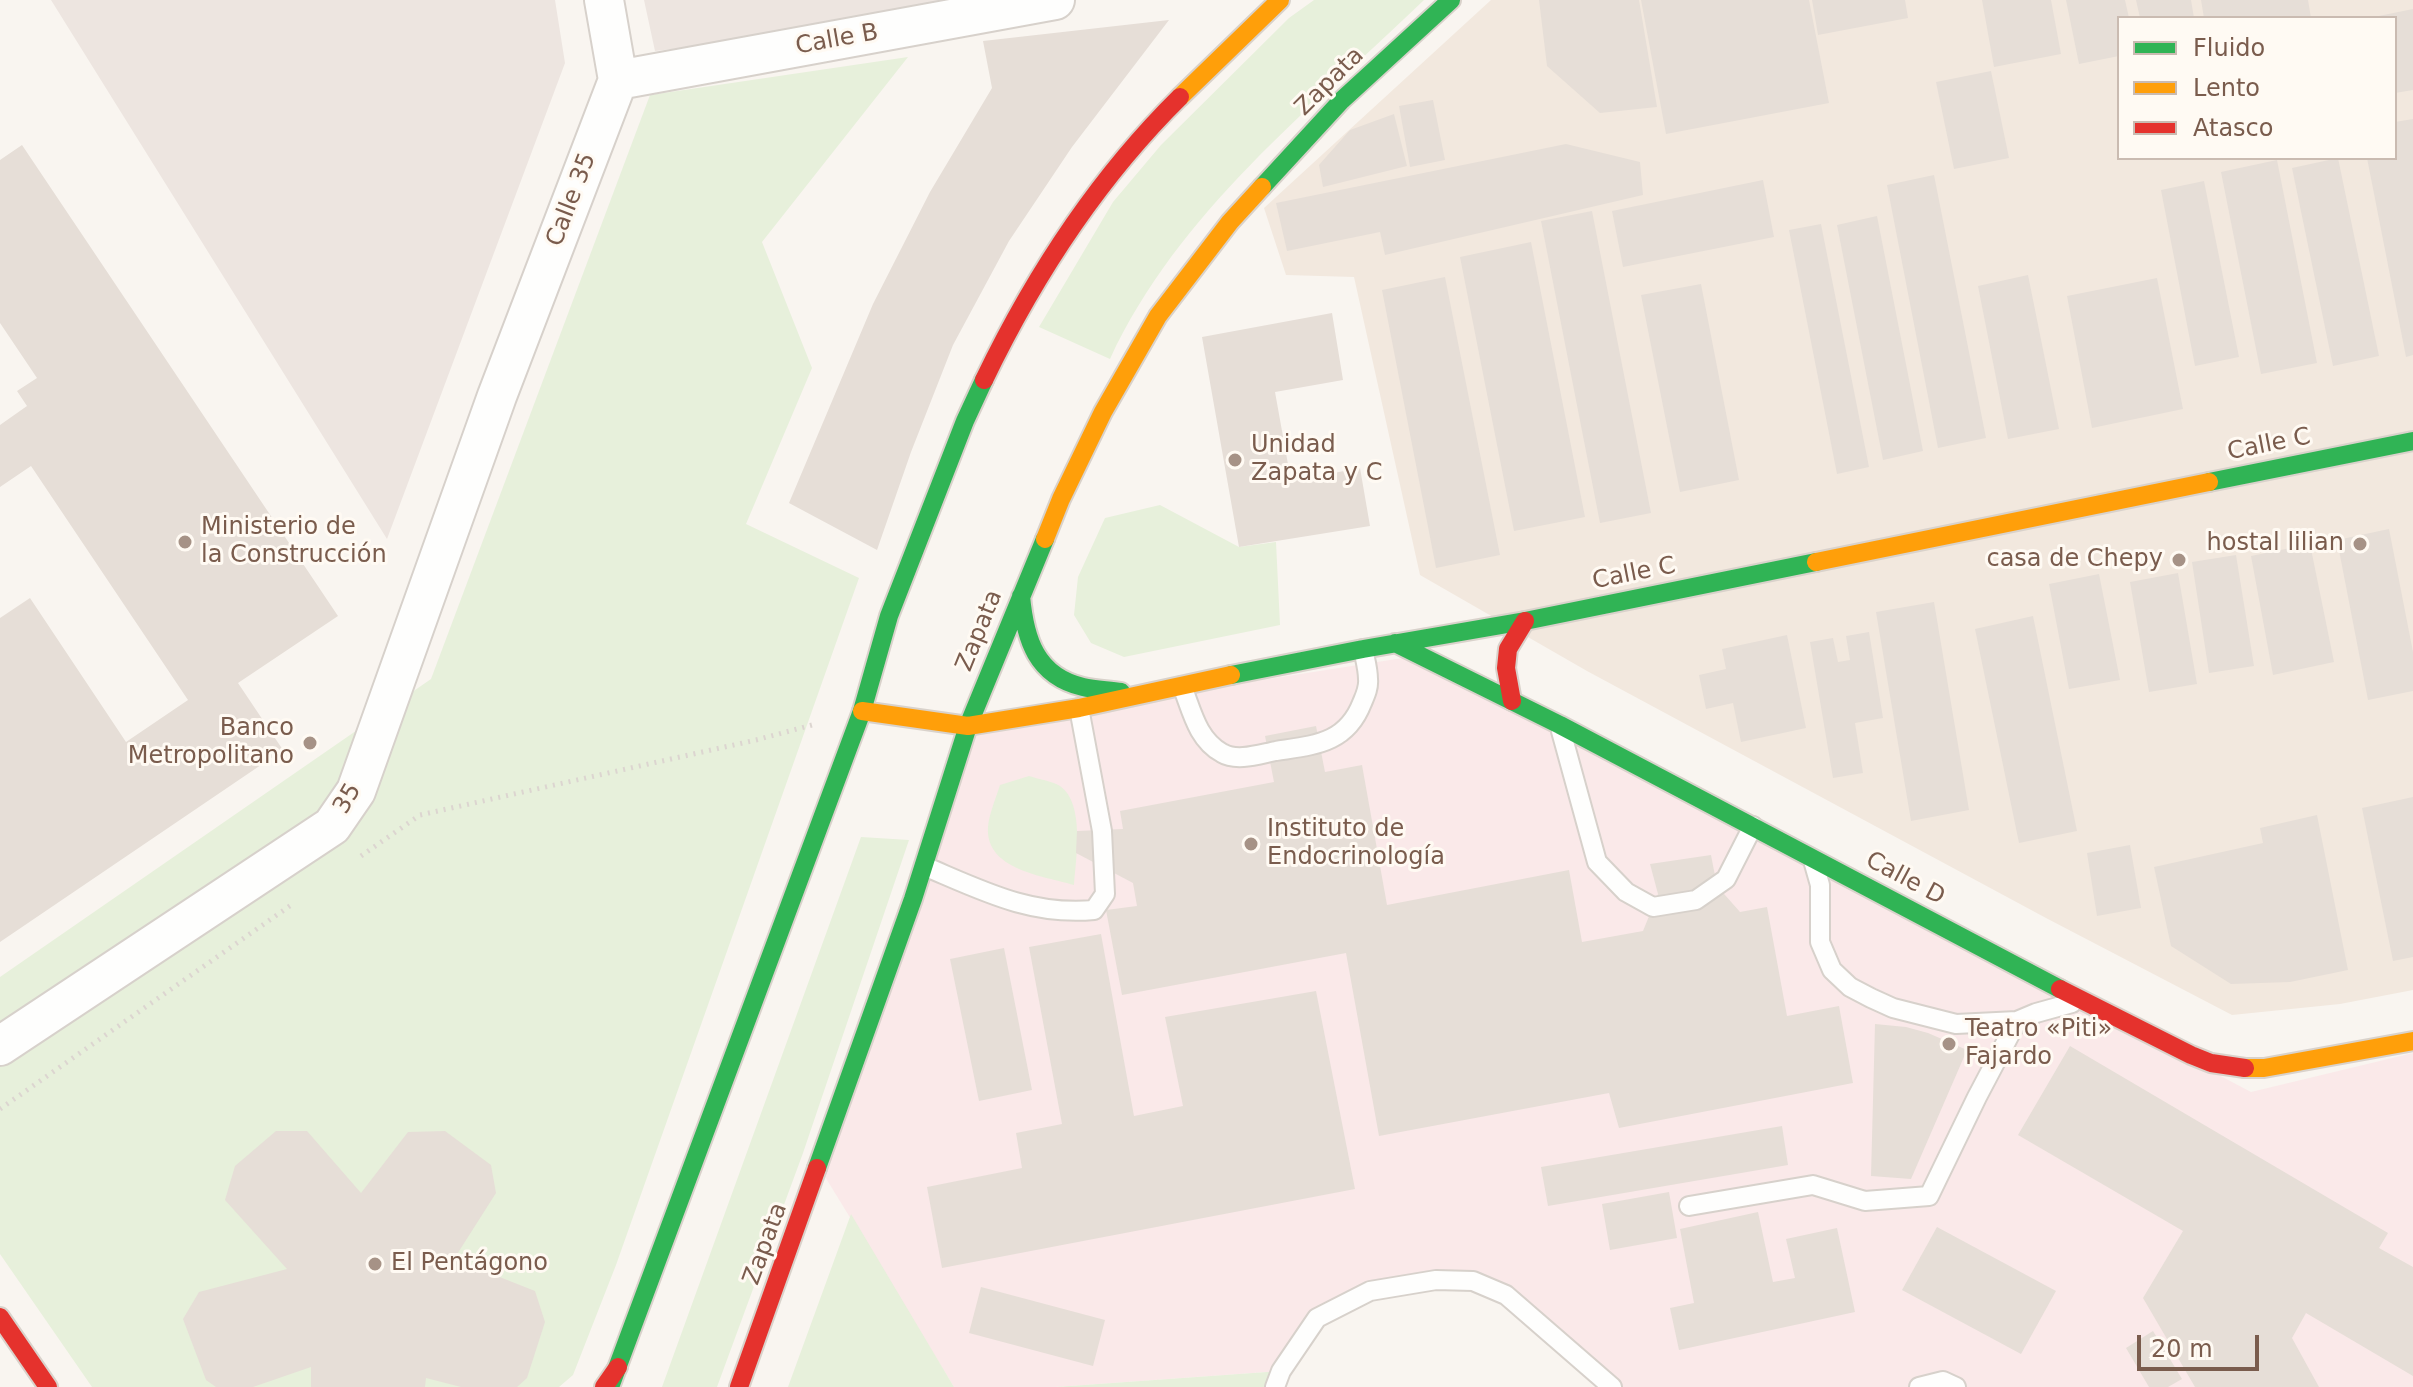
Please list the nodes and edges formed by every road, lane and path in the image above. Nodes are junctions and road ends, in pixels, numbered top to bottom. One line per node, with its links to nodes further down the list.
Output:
1 (604, 0): 5 (street)
2 (1055, 0): 5 (street, Calle B)
3 (1280, 0): 16 (main road)
4 (1451, 0): 8 (main road, Zapata)
5 (618, 80): 6 (street, Calle 35)
6 (497, 396): 28 (street, 35)
7 (2413, 441): 9 (main road, Calle C)
8 (1021, 596): 13 (main road); 18 (main road, Zapata)
9 (1525, 621): 10 (main road, Calle C); 14 (main road)
10 (1395, 643): 11 (main road, Calle C); 14 (main road, Calle D)
11 (1363, 649): 12 (main road, Calle C); 12 (lane)
12 (1182, 686): 13 (main road, Calle C)
13 (1136, 694): 15 (main road, Calle C)
14 (1512, 701): 17 (main road, Calle D)
15 (1079, 708): 18 (main road, Calle C); 23 (lane)
16 (862, 711): 18 (main road, Calle C); 33 (main road)
17 (1560, 725): 20 (main road, Calle D); 20 (lane)
18 (968, 726): 23 (main road, Zapata)
19 (756, 740): 22 (path)
20 (1753, 826): 21 (main road, Calle D)
21 (1812, 858): 25 (main road, Calle D); 26 (lane)
22 (357, 859)
23 (924, 866): 34 (main road, Zapata)
24 (306, 895): 29 (path)
25 (2080, 1000): 26 (lane); 27 (main road, Calle D)
26 (2017, 1021): 30 (lane)
27 (2413, 1041)
28 (0, 1046)
29 (0, 1109)
30 (1689, 1206)
31 (0, 1317): 32 (main road)
32 (48, 1387)
33 (607, 1387)
34 (739, 1387)
35 (1275, 1387): 36 (lane)
36 (1612, 1387)
37 (1919, 1387): 38 (lane)
38 (1956, 1387)

